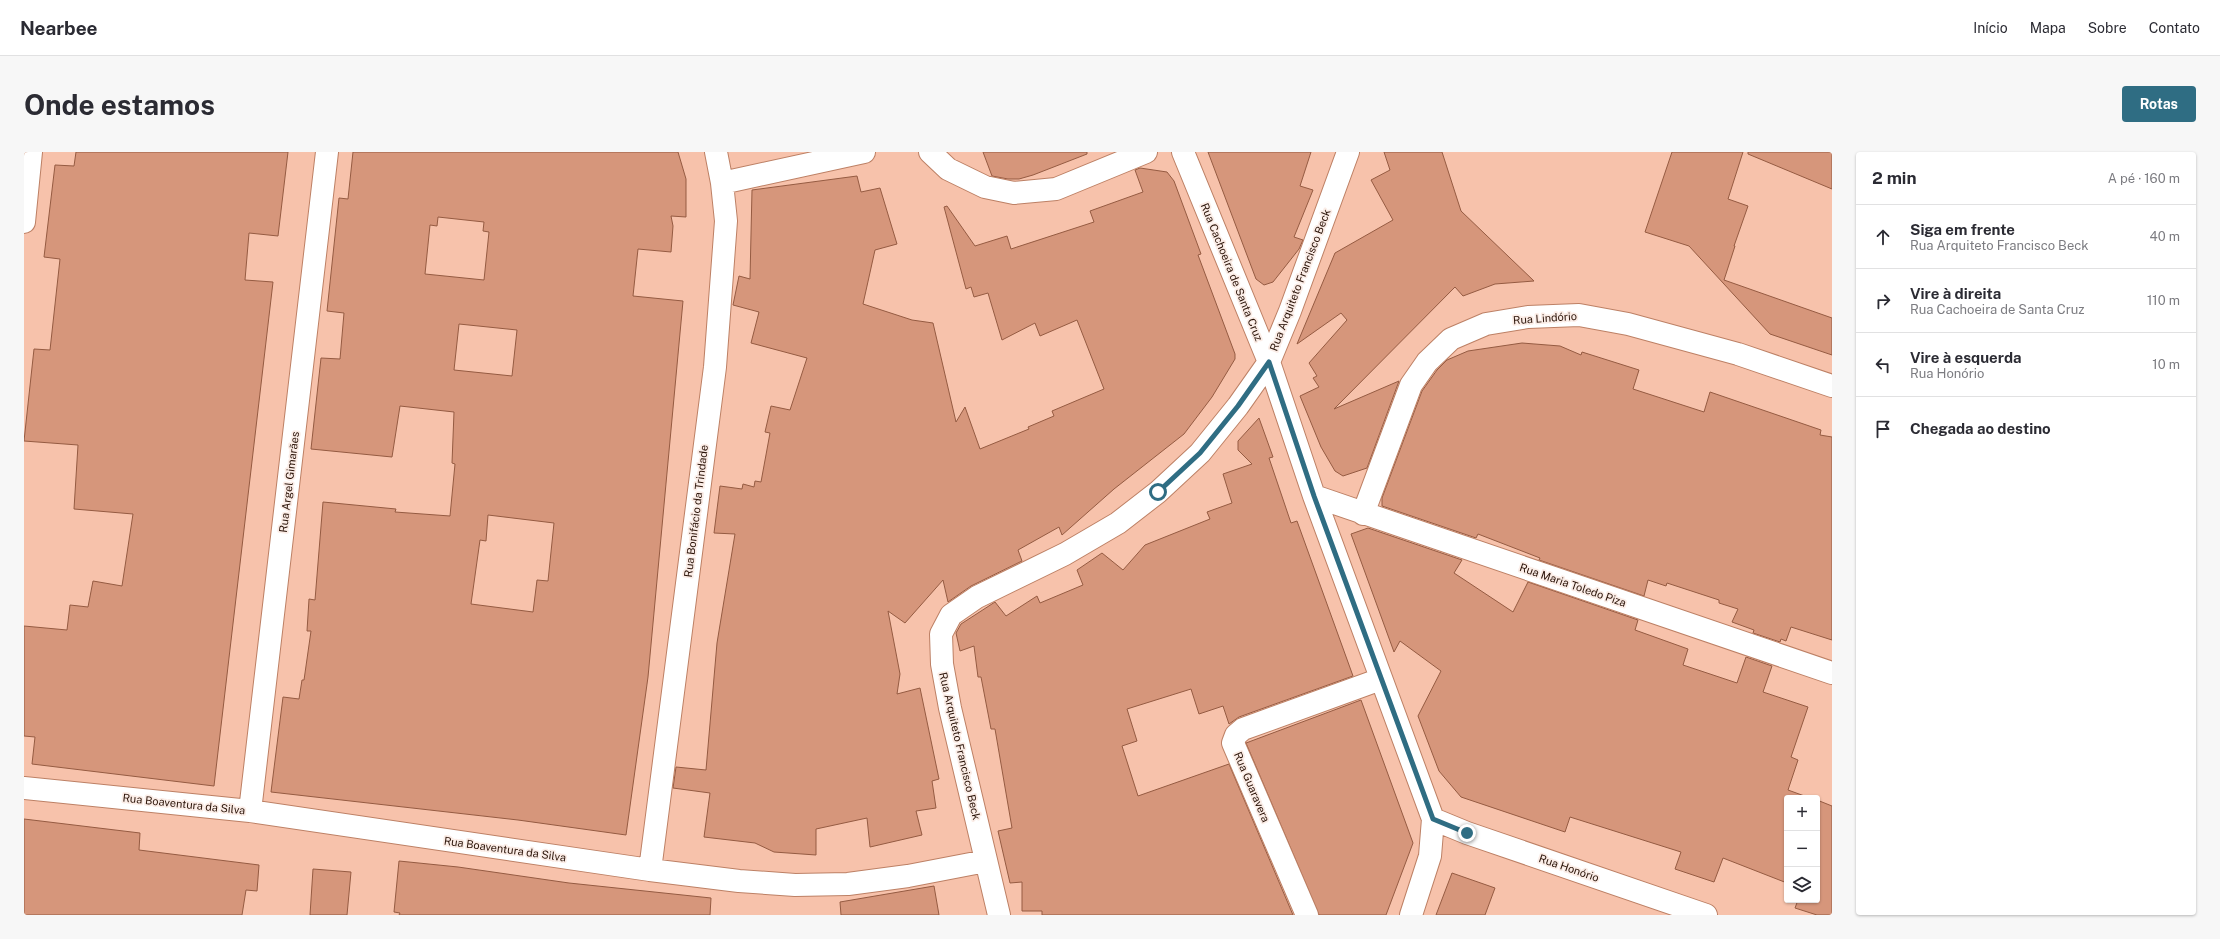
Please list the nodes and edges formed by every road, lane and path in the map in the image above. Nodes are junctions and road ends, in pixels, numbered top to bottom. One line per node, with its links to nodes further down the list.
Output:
1 (31, 152): 10 (street)
2 (327, 152): 18 (street, Rua Argel Gimarães)
3 (716, 152): 9 (street, Rua Bonifácio da Trindade)
4 (864, 152): 9 (street)
5 (930, 152): 6 (street)
6 (1146, 152)
7 (1183, 152): 11 (street, Rua Cachoeira de Santa Cruz)
8 (1348, 152): 11 (street, Rua Arquiteto Francisco Beck)
9 (722, 183): 21 (street, Rua Bonifácio da Trindade)
10 (24, 222)
11 (1269, 362): 13 (street, Rua Cachoeira de Santa Cruz); 20 (street, Rua Arquiteto Francisco Beck)
12 (1832, 386): 14 (street, Rua Lindório)
13 (1314, 496): 14 (street, Rua Maria Toledo Piza); 16 (street, Rua Cachoeira de Santa Cruz)
14 (1363, 514): 15 (street, Rua Maria Toledo Piza)
15 (1832, 673)
16 (1381, 680): 19 (street, Rua Cachoeira de Santa Cruz); 23 (street, Rua Guaravera)
17 (24, 788): 18 (street, Rua Boaventura da Silva)
18 (250, 811): 21 (street, Rua Boaventura da Silva)
19 (1433, 819): 24 (street, Rua Cachoeira de Santa Cruz); 25 (street, Rua Honório)
20 (986, 861): 21 (street, Rua Boaventura da Silva); 22 (street, Rua Arquiteto Francisco Beck)
21 (650, 870)
22 (998, 915)
23 (1307, 915)
24 (1411, 915)
25 (1706, 915)

